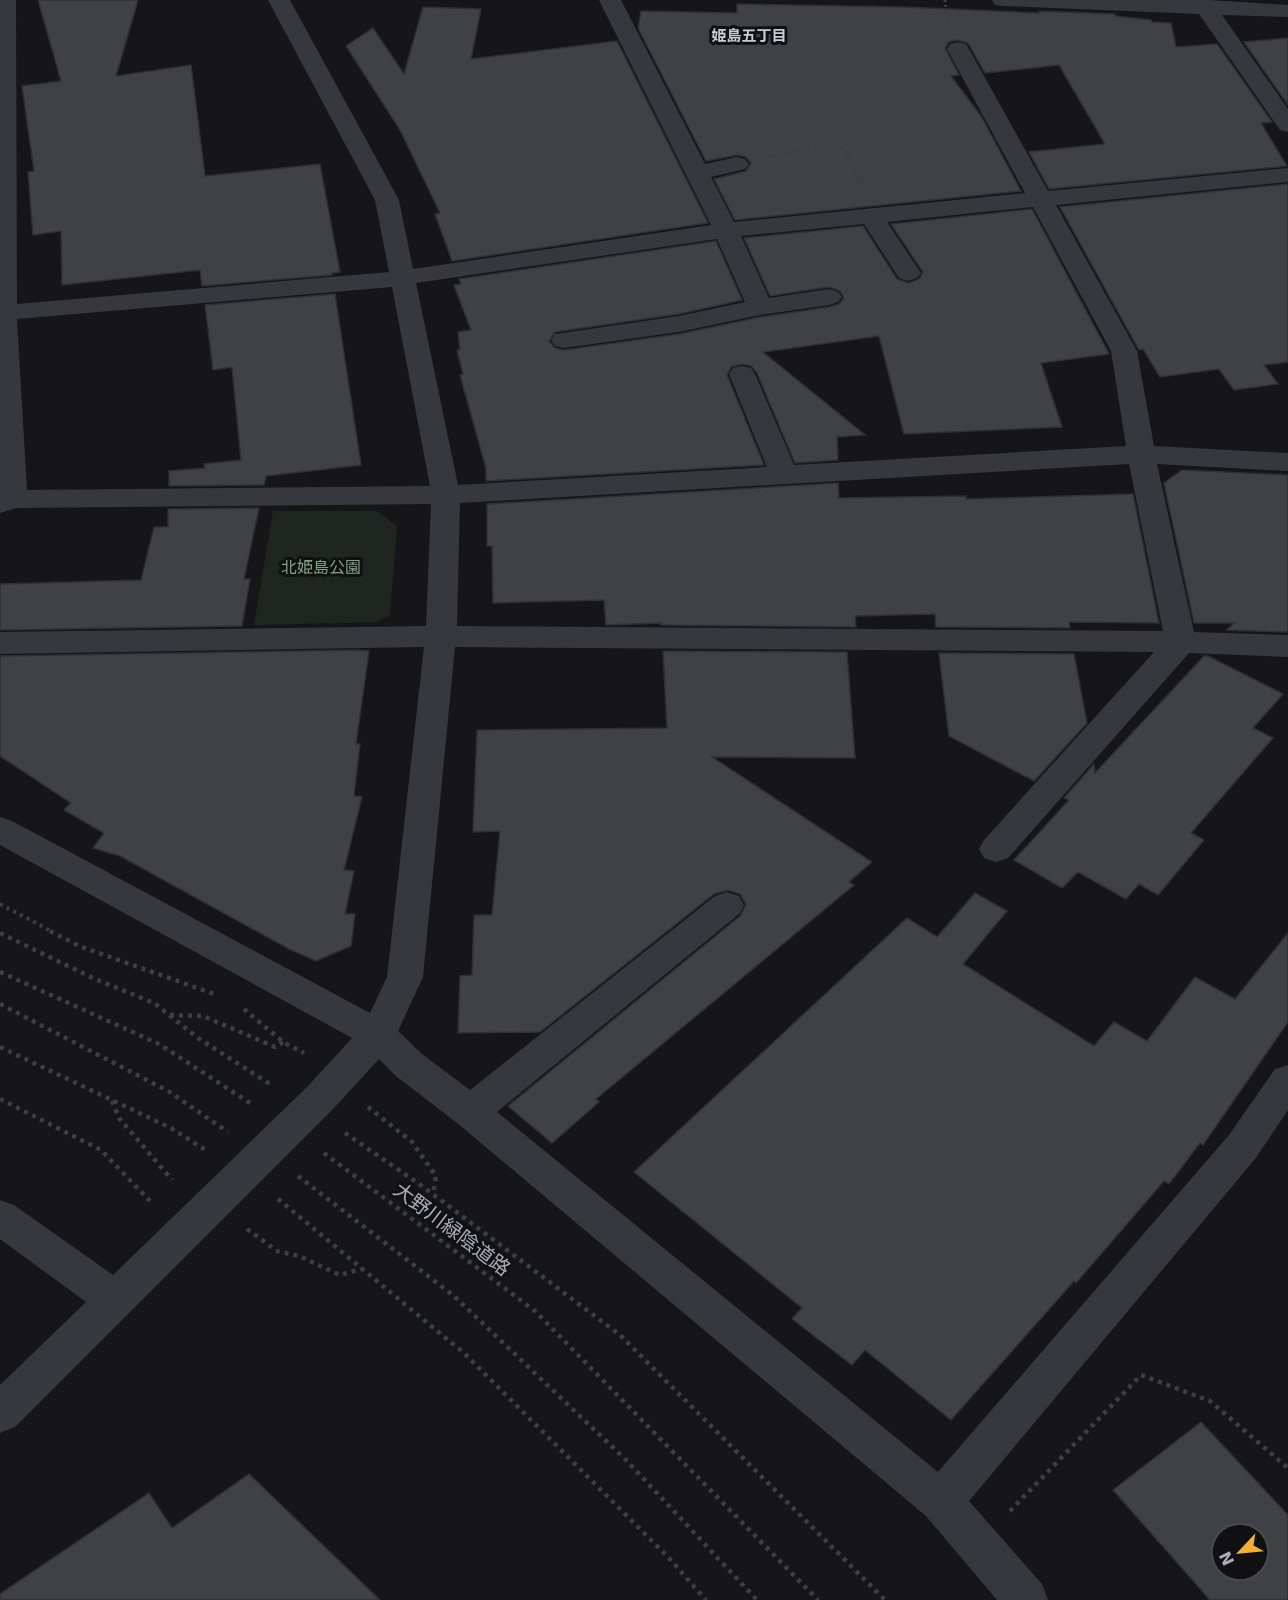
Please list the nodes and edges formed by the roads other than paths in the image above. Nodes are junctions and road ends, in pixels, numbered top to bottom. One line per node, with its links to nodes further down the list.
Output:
1 (5, 0): 8 (street)
2 (279, 0): 17 (street)
3 (610, 0): 11 (street)
4 (1003, 0): 5 (street)
5 (1201, 4): 6 (street); 9 (street)
6 (1288, 11)
7 (958, 48): 13 (street)
8 (2, 120): 20 (street)
9 (1288, 125)
10 (737, 164): 11 (street)
11 (697, 173): 15 (street)
12 (1288, 175): 13 (street)
13 (1039, 199): 14 (street); 23 (street)
14 (876, 215): 15 (street); 16 (street)
15 (726, 230): 17 (street); 19 (street)
16 (908, 273)
17 (402, 278): 20 (street); 26 (street)
18 (829, 297): 19 (street)
19 (760, 307): 21 (street)
20 (2, 313): 27 (street)
21 (564, 340)
22 (742, 374): 25 (street)
23 (1141, 454): 24 (street); 25 (street); 29 (street)
24 (1288, 462)
25 (784, 475): 26 (street)
26 (446, 495): 27 (street); 28 (street)
27 (6, 502)
28 (441, 636): 29 (street); 30 (street); 35 (street)
29 (1181, 642): 31 (street); 33 (street)
30 (0, 643)
31 (1288, 646)
32 (0, 830): 35 (street)
33 (996, 849)
34 (727, 905): 37 (street)
35 (378, 1035): 37 (street); 39 (street)
36 (1288, 1080): 41 (street)
37 (470, 1112): 41 (street)
38 (0, 1217): 39 (street)
39 (114, 1299): 40 (street)
40 (0, 1413)
41 (941, 1501): 42 (street)
42 (1026, 1600)

